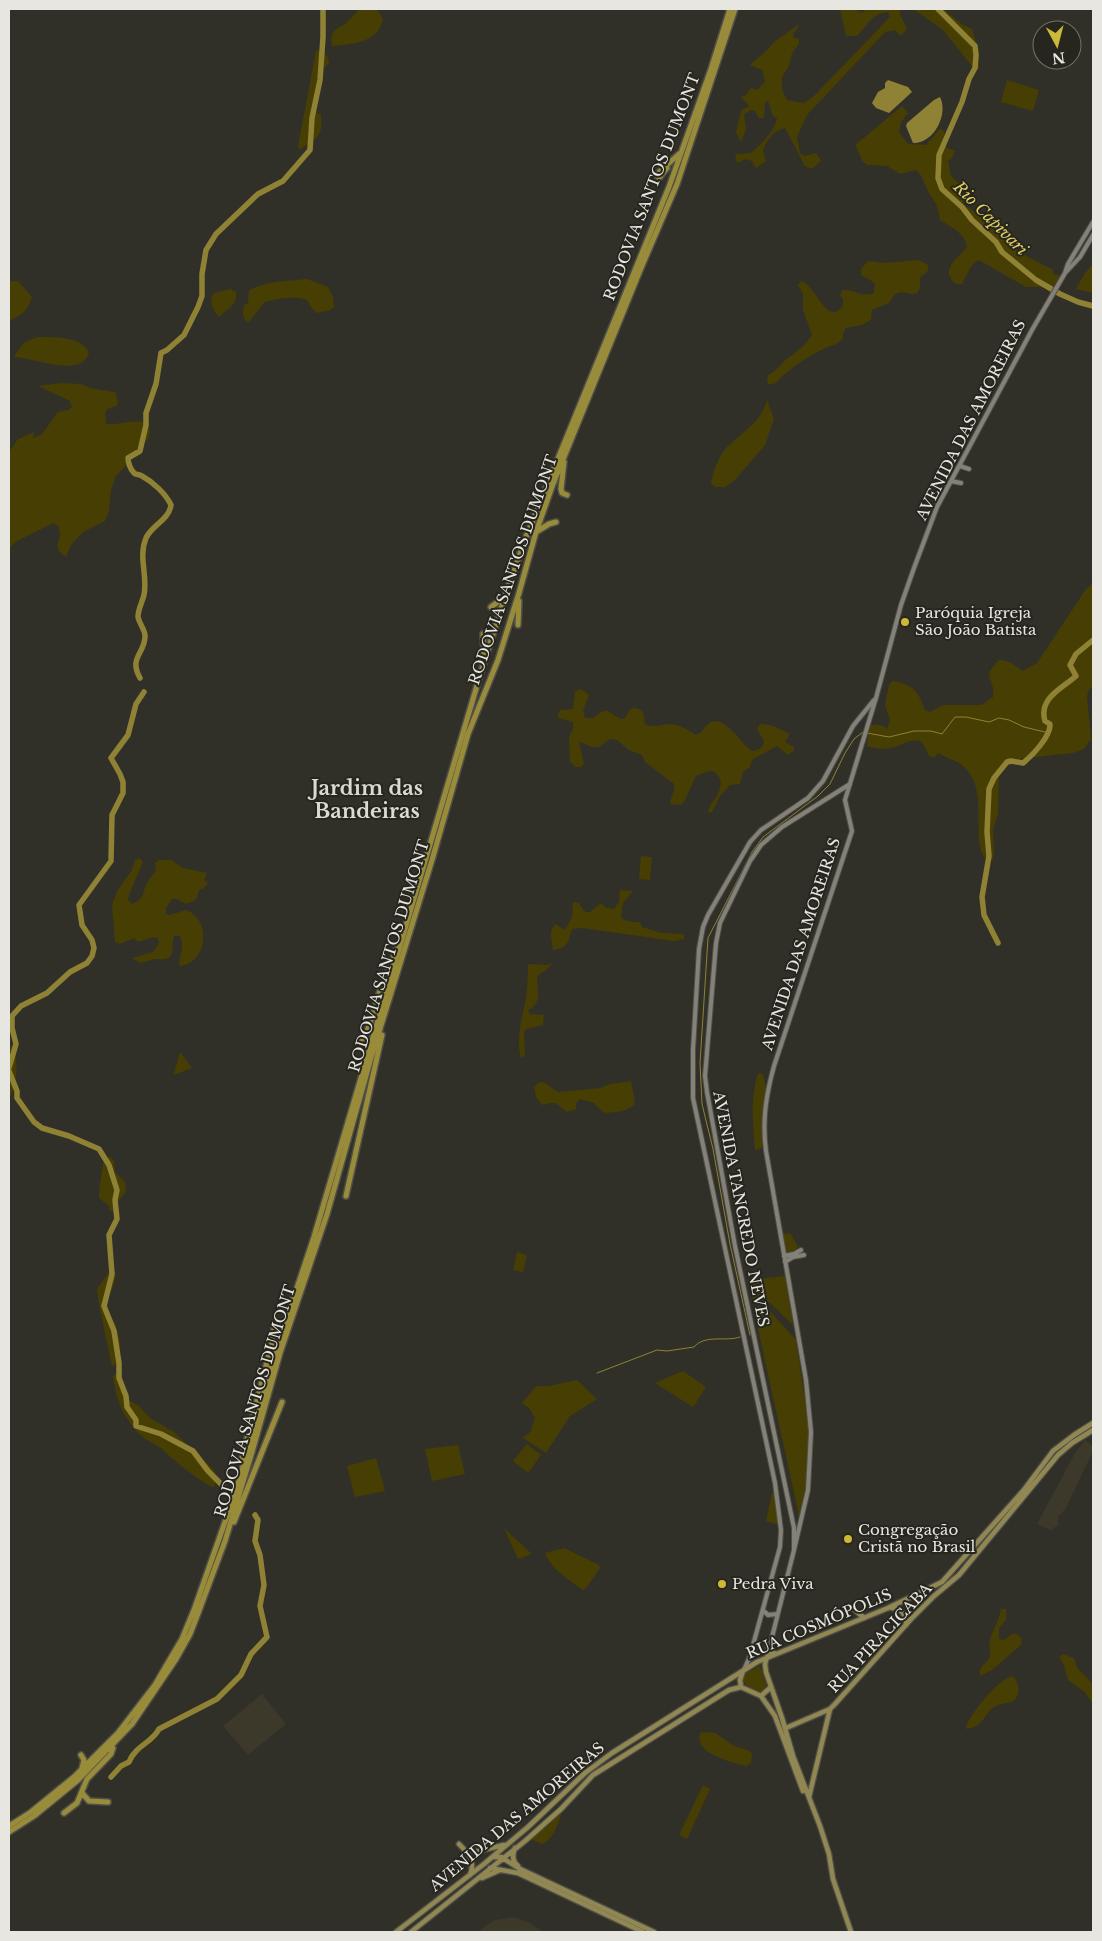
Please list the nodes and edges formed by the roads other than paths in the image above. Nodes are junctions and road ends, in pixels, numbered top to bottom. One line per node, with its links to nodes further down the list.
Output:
1 (730, 9): 3 (highway, RODOVIA SANTOS DUMONT)
2 (735, 9): 8 (highway, RODOVIA SANTOS DUMONT)
3 (682, 152): 4 (highway); 16 (highway, RODOVIA SANTOS DUMONT)
4 (658, 177)
5 (1093, 222): 7 (main road, AVENIDA DAS AMOREIRAS)
6 (1093, 236): 7 (main road, AVENIDA DAS AMOREIRAS)
7 (1065, 273): 9 (main road, AVENIDA DAS AMOREIRAS)
8 (565, 452): 13 (highway); 15 (highway, RODOVIA SANTOS DUMONT)
9 (960, 466): 10 (main road); 11 (main road, AVENIDA DAS AMOREIRAS)
10 (969, 469)
11 (951, 481): 12 (main road); 22 (main road, AVENIDA DAS AMOREIRAS)
12 (961, 483)
13 (567, 495)
14 (556, 522): 15 (highway)
15 (536, 532): 17 (highway, RODOVIA SANTOS DUMONT)
16 (506, 593): 18 (highway); 21 (highway, RODOVIA SANTOS DUMONT)
17 (519, 593): 19 (highway); 27 (highway, RODOVIA SANTOS DUMONT)
18 (491, 607)
19 (518, 625)
20 (483, 634): 21 (highway)
21 (482, 666): 26 (highway, RODOVIA SANTOS DUMONT)
22 (876, 698): 23 (main road, AVENIDA DAS AMOREIRAS); 47 (main road)
23 (850, 784): 24 (main road, AVENIDA TANCREDO NEVES); 25 (main road, AVENIDA DAS AMOREIRAS)
24 (840, 790): 25 (main road); 42 (main road, AVENIDA TANCREDO NEVES)
25 (847, 792): 34 (main road, AVENIDA DAS AMOREIRAS)
26 (406, 930): 28 (highway); 30 (highway, RODOVIA SANTOS DUMONT)
27 (382, 1023): 29 (highway); 30 (highway, RODOVIA SANTOS DUMONT)
28 (361, 1040)
29 (346, 1196)
30 (324, 1214): 31 (highway, RODOVIA SANTOS DUMONT)
31 (316, 1238): 40 (highway, RODOVIA SANTOS DUMONT); 43 (highway, RODOVIA SANTOS DUMONT)
32 (801, 1250): 34 (main road)
33 (804, 1255): 35 (main road)
34 (784, 1256): 35 (main road, AVENIDA DAS AMOREIRAS)
35 (785, 1262): 41 (main road, AVENIDA DAS AMOREIRAS)
36 (275, 1323): 40 (highway)
37 (282, 1402): 43 (highway)
38 (1093, 1423): 45 (main road, RUA PIRACICABA)
39 (1093, 1430): 51 (main road, RUA PIRACICABA)
40 (236, 1488): 62 (highway, RODOVIA SANTOS DUMONT)
41 (803, 1514): 42 (main road, AVENIDA DAS AMOREIRAS); 44 (main road, AVENIDA DAS AMOREIRAS)
42 (794, 1528): 44 (main road, AVENIDA TANCREDO NEVES)
43 (225, 1541): 61 (highway, RODOVIA SANTOS DUMONT)
44 (794, 1550): 49 (main road, AVENIDA TANCREDO NEVES)
45 (931, 1588): 46 (main road, RUA COSMÓPOLIS)
46 (888, 1608): 50 (main road, RUA COSMÓPOLIS); 51 (main road)
47 (763, 1610): 49 (main road); 55 (main road)
48 (855, 1610): 50 (main road)
49 (777, 1614): 52 (main road, AVENIDA TANCREDO NEVES)
50 (864, 1618): 53 (main road, RUA COSMÓPOLIS)
51 (906, 1626): 59 (main road, RUA PIRACICABA)
52 (768, 1647): 53 (main road); 54 (main road, AVENIDA TANCREDO NEVES)
53 (774, 1653): 54 (main road, RUA COSMÓPOLIS)
54 (767, 1657): 55 (main road, RUA COSMÓPOLIS); 57 (main road)
55 (744, 1670): 56 (main road); 75 (main road, AVENIDA DAS AMOREIRAS)
56 (741, 1687): 58 (main road); 76 (main road, AVENIDA DAS AMOREIRAS)
57 (771, 1687): 58 (main road); 60 (main road)
58 (761, 1696): 64 (main road)
59 (830, 1709): 60 (main road, RUA PIRACICABA); 65 (main road)
60 (786, 1728): 66 (main road)
61 (114, 1745): 67 (highway); 73 (highway, RODOVIA SANTOS DUMONT)
62 (93, 1758): 63 (highway, RODOVIA SANTOS DUMONT); 63 (highway)
63 (82, 1769): 72 (highway, RODOVIA SANTOS DUMONT)
64 (797, 1778): 66 (main road); 71 (main road)
65 (812, 1780): 66 (main road); 68 (main road)
66 (802, 1782): 68 (main road)
67 (82, 1793): 69 (highway); 70 (highway)
68 (809, 1796): 71 (main road)
69 (108, 1802)
70 (64, 1813)
71 (816, 1815): 90 (main road)
72 (9, 1826)
73 (9, 1832)
74 (459, 1844): 84 (main road)
75 (508, 1844): 77 (main road); 78 (main road, AVENIDA DAS AMOREIRAS)
76 (516, 1848): 79 (main road, AVENIDA DAS AMOREIRAS); 82 (main road)
77 (478, 1851)
78 (494, 1857): 79 (main road); 80 (main road, AVENIDA DAS AMOREIRAS)
79 (503, 1858): 81 (main road, AVENIDA DAS AMOREIRAS); 82 (main road)
80 (484, 1864): 81 (main road); 84 (main road, AVENIDA DAS AMOREIRAS)
81 (490, 1868): 83 (main road); 85 (main road, AVENIDA DAS AMOREIRAS)
82 (520, 1869): 89 (main road)
83 (501, 1870): 85 (main road); 88 (main road)
84 (470, 1875): 86 (main road, AVENIDA DAS AMOREIRAS)
85 (475, 1880): 87 (main road, AVENIDA DAS AMOREIRAS)
86 (396, 1932)
87 (411, 1932)
88 (643, 1932)
89 (654, 1932)
90 (851, 1932)

